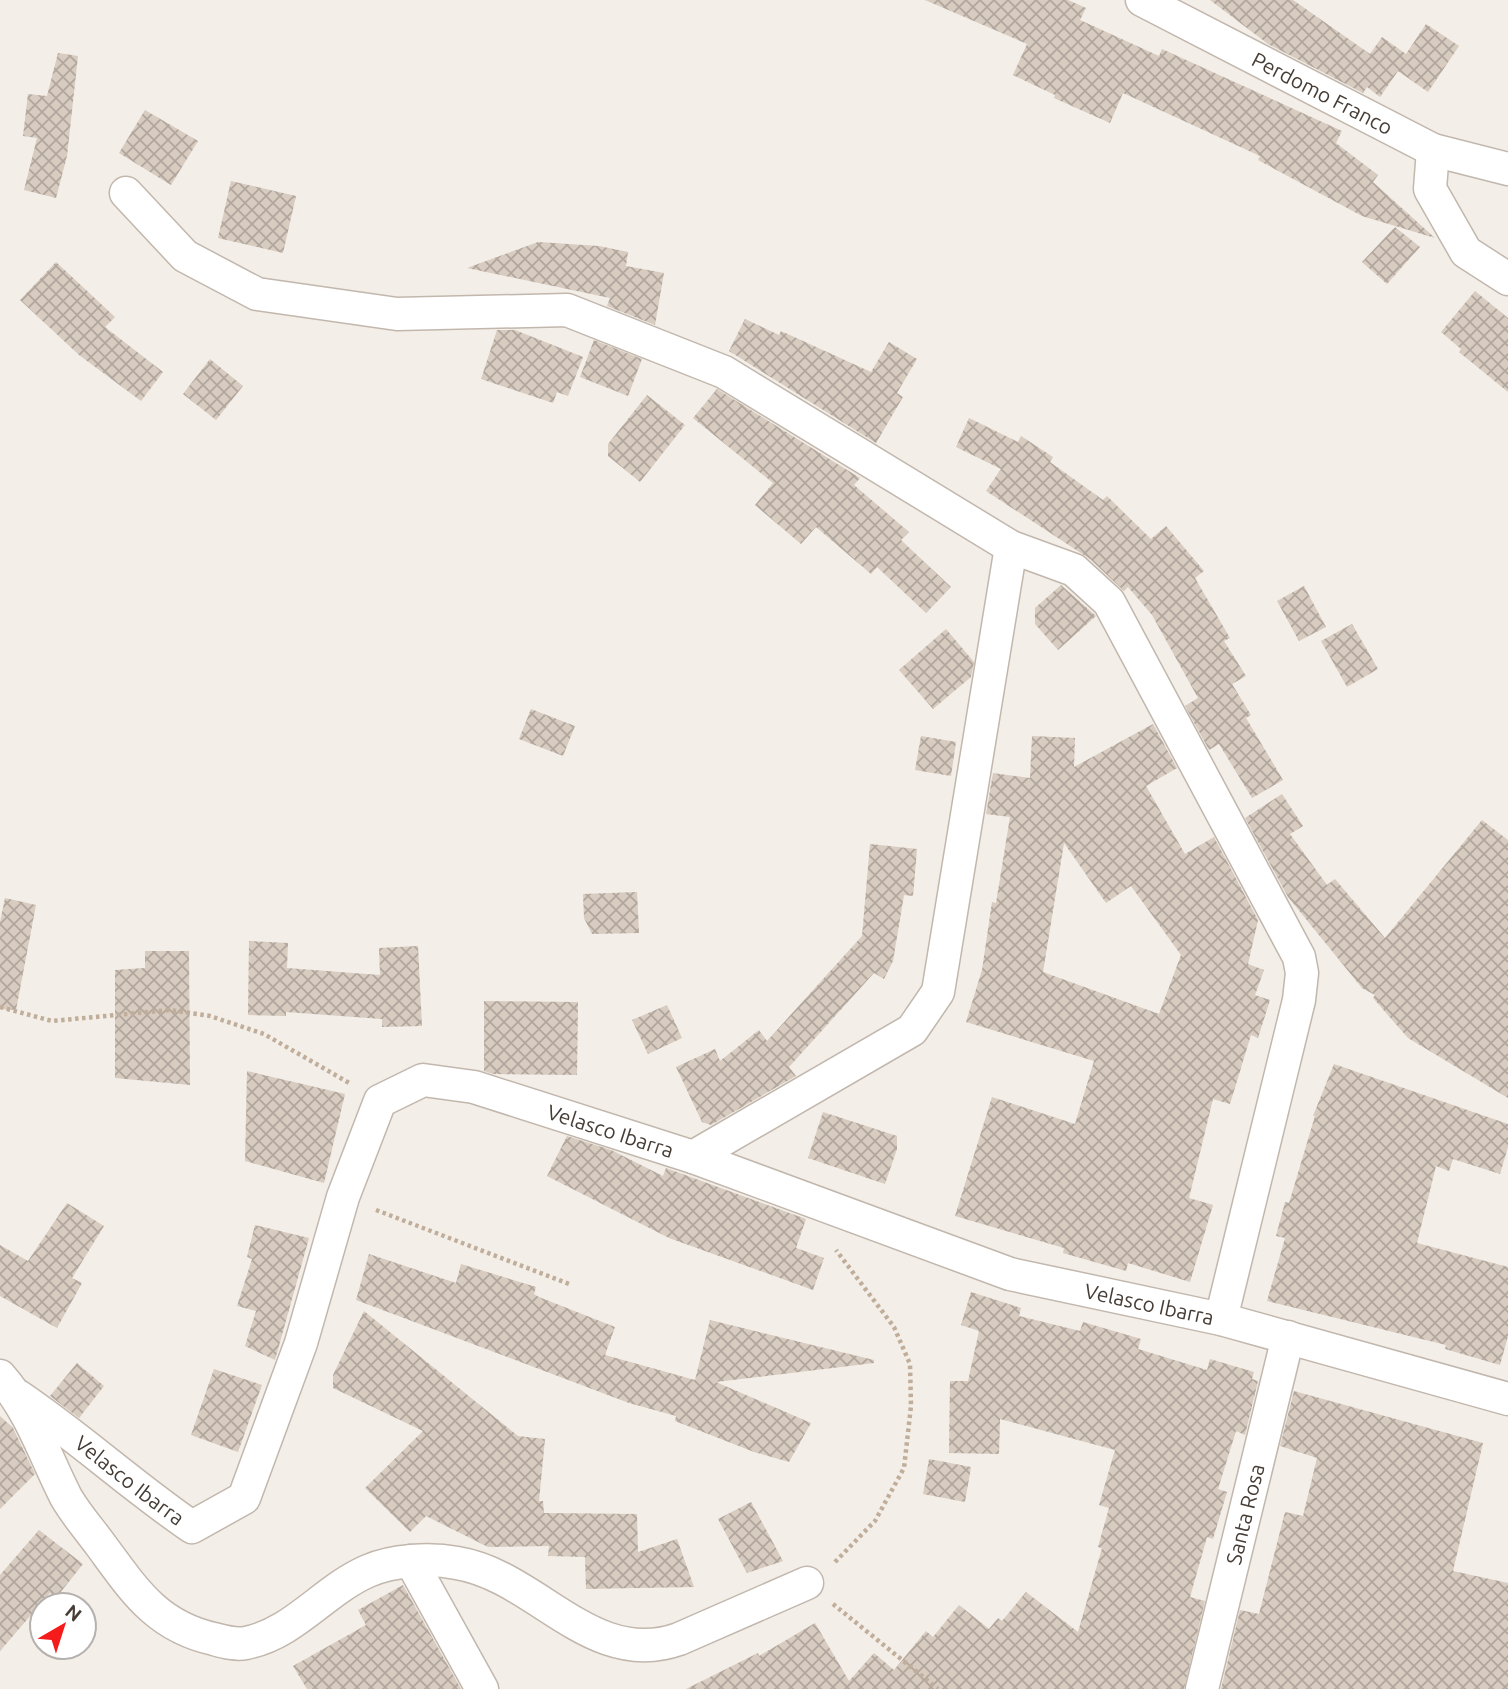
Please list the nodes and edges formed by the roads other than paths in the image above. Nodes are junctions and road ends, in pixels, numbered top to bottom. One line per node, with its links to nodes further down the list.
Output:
1 (1142, 0): 2 (street, Perdomo Franco)
2 (1433, 150): 3 (street, Perdomo Franco); 5 (street)
3 (1508, 169)
4 (126, 193): 6 (street)
5 (1508, 279)
6 (1011, 547): 7 (street); 8 (street)
7 (693, 1157): 8 (street, Velasco Ibarra); 10 (street, Velasco Ibarra)
8 (1221, 1320): 9 (street, Velasco Ibarra)
9 (1288, 1337): 11 (street, Velasco Ibarra); 15 (street, Santa Rosa)
10 (9, 1386): 12 (street)
11 (1508, 1399)
12 (411, 1561): 13 (street); 14 (street)
13 (807, 1583)
14 (482, 1689)
15 (1202, 1689)

